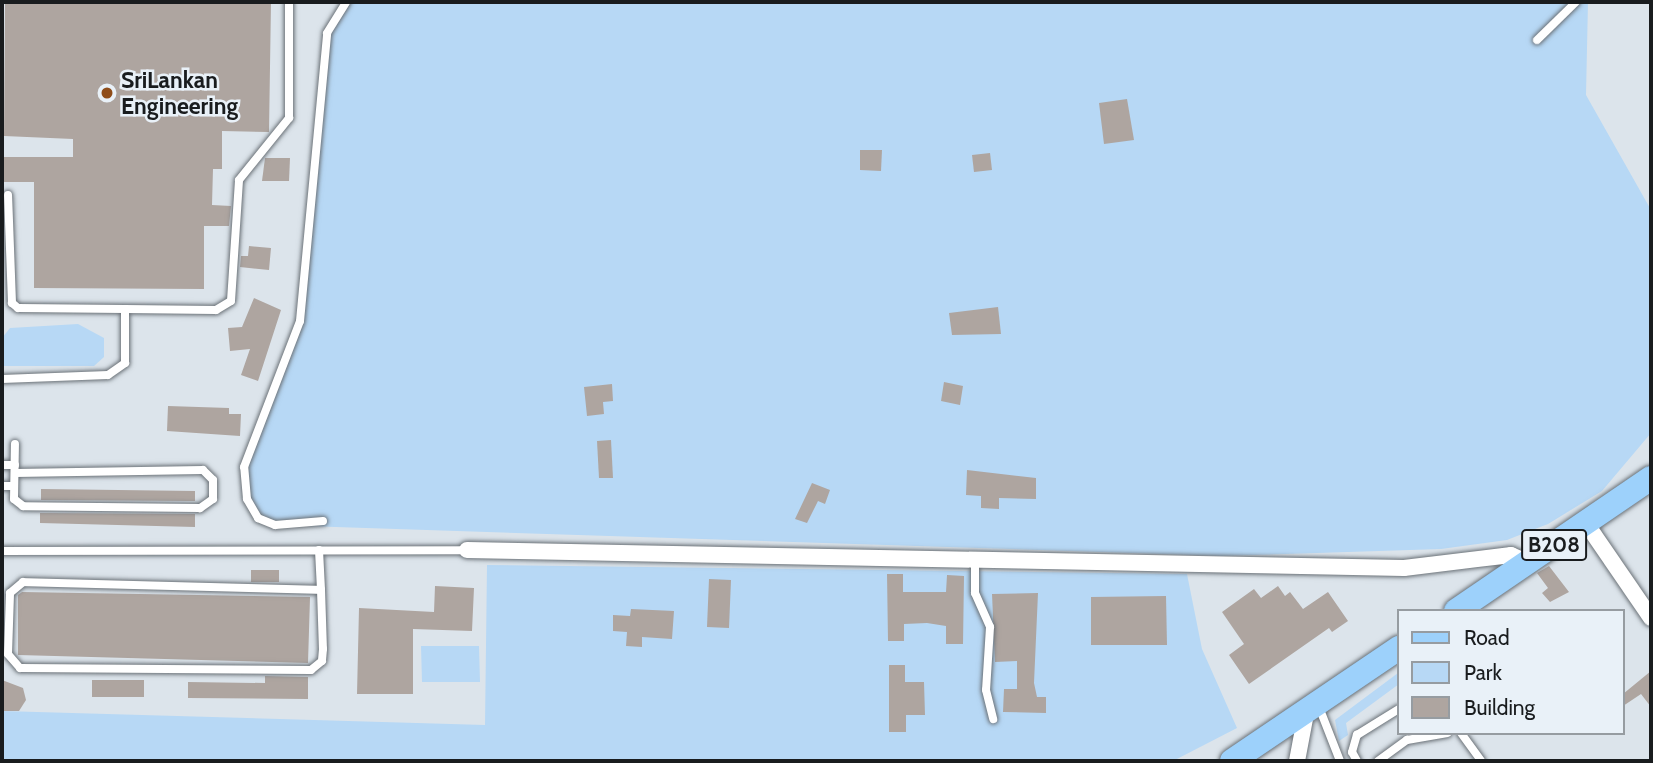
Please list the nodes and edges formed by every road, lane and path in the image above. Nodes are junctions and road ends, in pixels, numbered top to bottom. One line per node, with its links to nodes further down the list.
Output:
1 (289, 2): 6 (lane)
2 (346, 2): 14 (lane)
3 (1576, 2): 4 (lane)
4 (1537, 40)
5 (8, 195): 6 (lane)
6 (125, 309): 7 (lane)
7 (2, 379)
8 (15, 444): 10 (lane)
9 (2, 465): 10 (lane)
10 (15, 469): 13 (lane); 13 (lane)
11 (1651, 478): 15 (main road, B208)
12 (2, 486): 13 (lane)
13 (14, 486)
14 (323, 521)
15 (1586, 523): 20 (main road, B208); 23 (street)
16 (319, 550): 17 (lane); 18 (lane); 21 (lane)
17 (467, 550): 19 (street)
18 (2, 551)
19 (975, 559): 20 (street); 27 (lane)
20 (1529, 563): 22 (main road, B208)
21 (321, 590): 21 (lane)
22 (1459, 609)
23 (1651, 618)
24 (1398, 649): 25 (main road)
25 (1312, 704): 30 (main road); 31 (street); 32 (lane)
26 (1398, 710): 33 (lane)
27 (993, 719)
28 (1421, 735): 34 (lane)
29 (1462, 735): 35 (lane)
30 (1231, 761)
31 (1297, 761)
32 (1340, 761)
33 (1357, 761)
34 (1378, 761)
35 (1481, 761)

